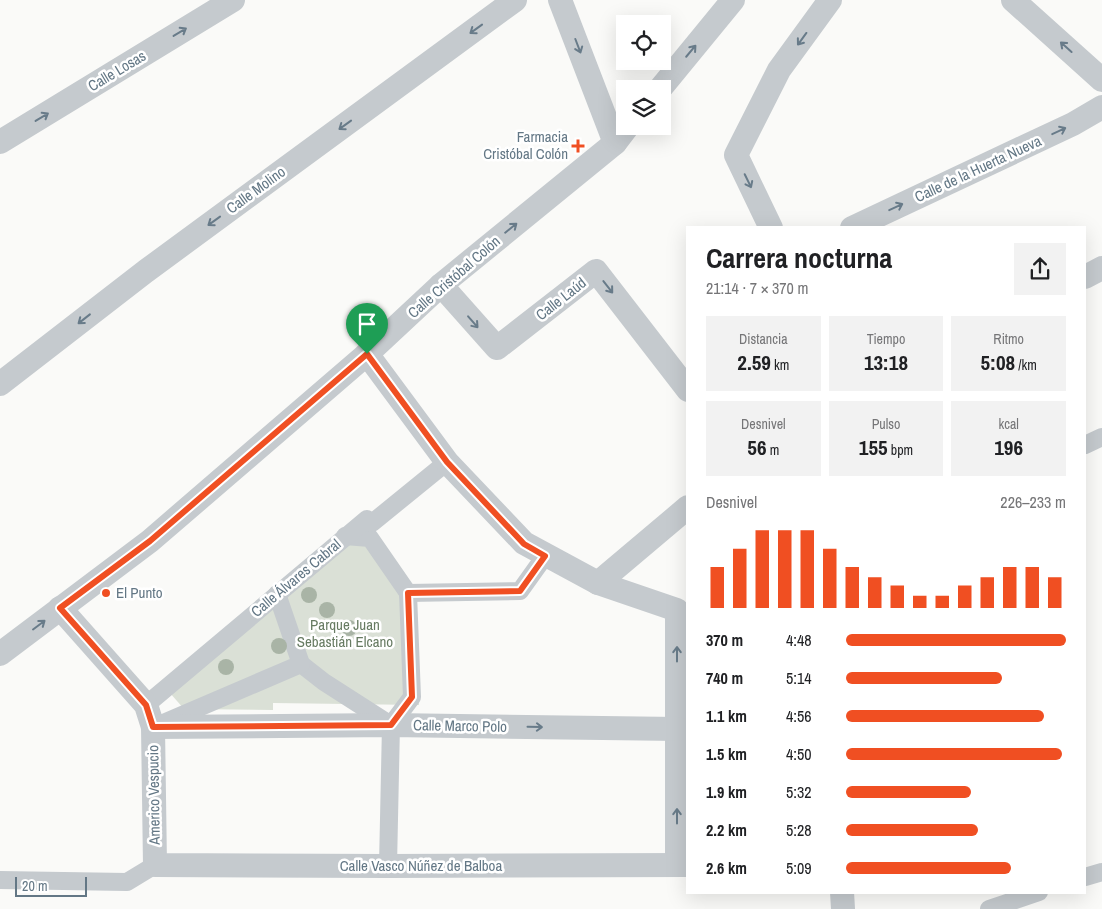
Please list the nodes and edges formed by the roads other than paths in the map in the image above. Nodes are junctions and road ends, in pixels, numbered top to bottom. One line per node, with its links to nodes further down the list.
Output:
1 (233, 0): 12 (street, Calle Losas, one-way to 1)
2 (515, 0): 19 (street, Calle Molino, one-way to 19)
3 (561, 0): 10 (street, one-way to 10)
4 (733, 0): 7 (street, one-way to 4)
5 (830, 0): 13 (street, one-way to 13)
6 (1013, 0): 8 (street, one-way to 6)
7 (667, 80)
8 (1102, 80)
9 (1102, 107): 14 (street, Calle de la Huerta Nueva, one-way to 9)
10 (616, 121)
11 (621, 135): 17 (street, Calle Cristóbal Colón, one-way to 11)
12 (0, 142)
13 (770, 226)
14 (856, 226)
15 (1102, 268): 16 (street)
16 (1086, 276)
17 (441, 285): 18 (street, Calle Cristóbal Colón); 20 (street, Calle Laúd, one-way to 20)
18 (367, 354): 23 (street); 30 (street, Calle Cristóbal Colón)
19 (0, 384)
20 (686, 387)
21 (1102, 437): 22 (street)
22 (1086, 445)
23 (447, 462): 25 (street, Calle Álvares Cabral); 26 (street)
24 (686, 509): 27 (street)
25 (345, 536): 28 (street); 29 (street, Calle Álvares Cabral)
26 (545, 556): 27 (street); 28 (street)
27 (598, 583): 35 (street, one-way to 27)
28 (408, 593): 34 (street)
29 (277, 594): 32 (street); 33 (street, Calle Álvares Cabral)
30 (60, 608): 31 (street, Calle Cristóbal Colón, one-way to 30); 33 (street)
31 (0, 654)
32 (301, 664): 33 (street); 34 (street)
33 (150, 716): 34 (street, Calle Marco Polo); 36 (street, Americo Vespucio)
34 (391, 725): 35 (street, Calle Marco Polo, one-way to 35); 38 (street)
35 (678, 729): 37 (street, one-way to 35)
36 (155, 865): 38 (street, Calle Vasco Núñez de Balboa); 41 (street)
37 (682, 865): 38 (street, Calle Vasco Núñez de Balboa)
38 (388, 866)
39 (1102, 872): 40 (street)
40 (1086, 877)
41 (0, 880)
42 (842, 894): 44 (street)
43 (1033, 894): 45 (street)
44 (843, 909)
45 (989, 909)

